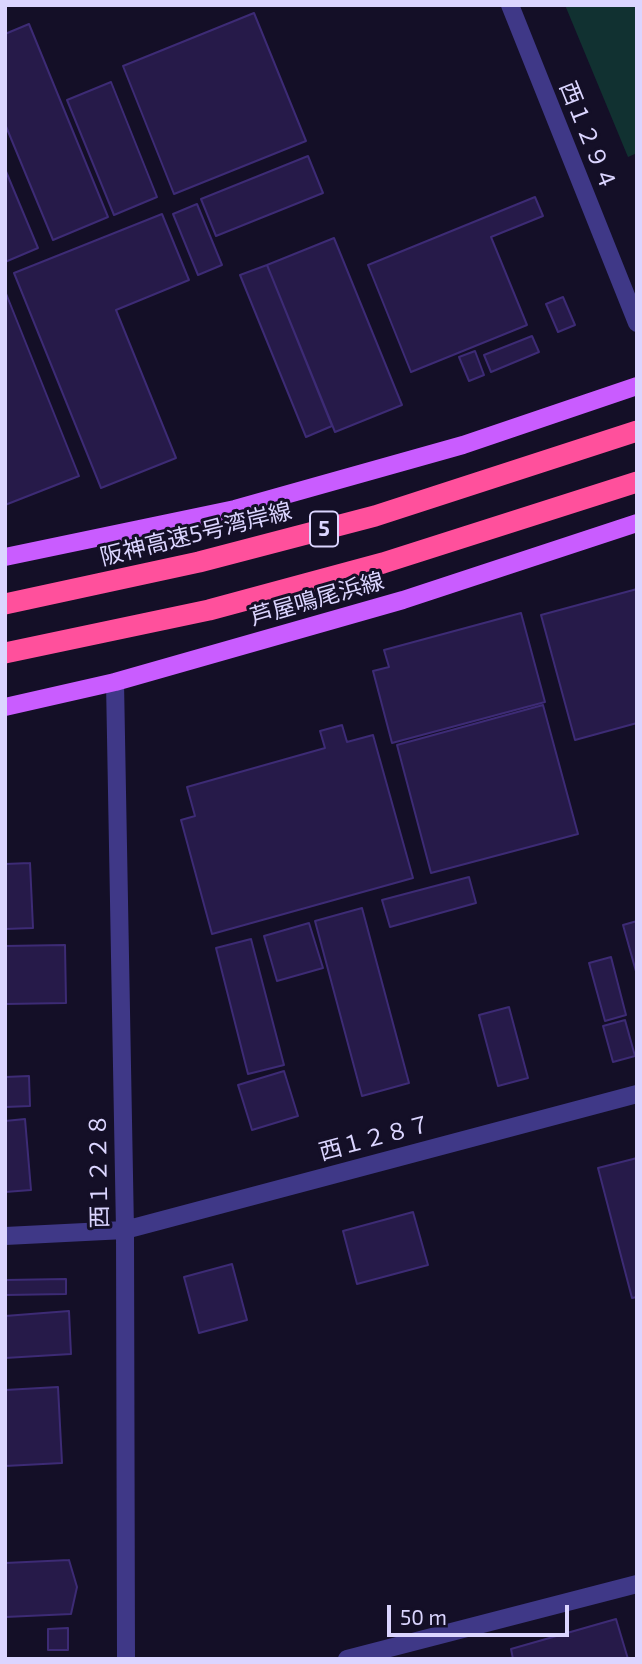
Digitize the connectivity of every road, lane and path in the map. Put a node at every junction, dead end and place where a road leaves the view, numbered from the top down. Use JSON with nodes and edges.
{"nodes":[{"id":1,"x":510,"y":5,"type":"edge"},
{"id":2,"x":637,"y":323,"type":"edge"},
{"id":3,"x":637,"y":386,"type":"edge"},
{"id":4,"x":637,"y":431,"type":"edge"},
{"id":5,"x":637,"y":482,"type":"edge"},
{"id":6,"x":637,"y":523,"type":"edge"},
{"id":7,"x":5,"y":557,"type":"edge"},
{"id":8,"x":5,"y":604,"type":"edge"},
{"id":9,"x":5,"y":653,"type":"edge"},
{"id":10,"x":114,"y":682,"type":"junction"},
{"id":11,"x":5,"y":707,"type":"edge"},
{"id":12,"x":637,"y":1094,"type":"edge"},
{"id":13,"x":125,"y":1230,"type":"junction"},
{"id":14,"x":5,"y":1236,"type":"edge"},
{"id":15,"x":637,"y":1584,"type":"edge"},
{"id":16,"x":126,"y":1659,"type":"edge"},
{"id":17,"x":347,"y":1659,"type":"edge"}],
"edges":[{"from":1,"to":2,"type":"street","name":"西１２９４"},
{"from":3,"to":7,"type":"main road"},
{"from":4,"to":8,"type":"highway","name":"阪神高速5号湾岸線","number":"5"},
{"from":5,"to":9,"type":"highway","number":"5"},
{"from":6,"to":10,"type":"main road","name":"芦屋鳴尾浜線"},
{"from":10,"to":11,"type":"main road","name":"芦屋鳴尾浜線"},
{"from":10,"to":13,"type":"street","name":"西１２２８"},
{"from":12,"to":13,"type":"street","name":"西１２８７"},
{"from":13,"to":14,"type":"street","name":"西１２８７"},
{"from":13,"to":16,"type":"street","name":"西１２２８"},
{"from":15,"to":17,"type":"street"}]}
